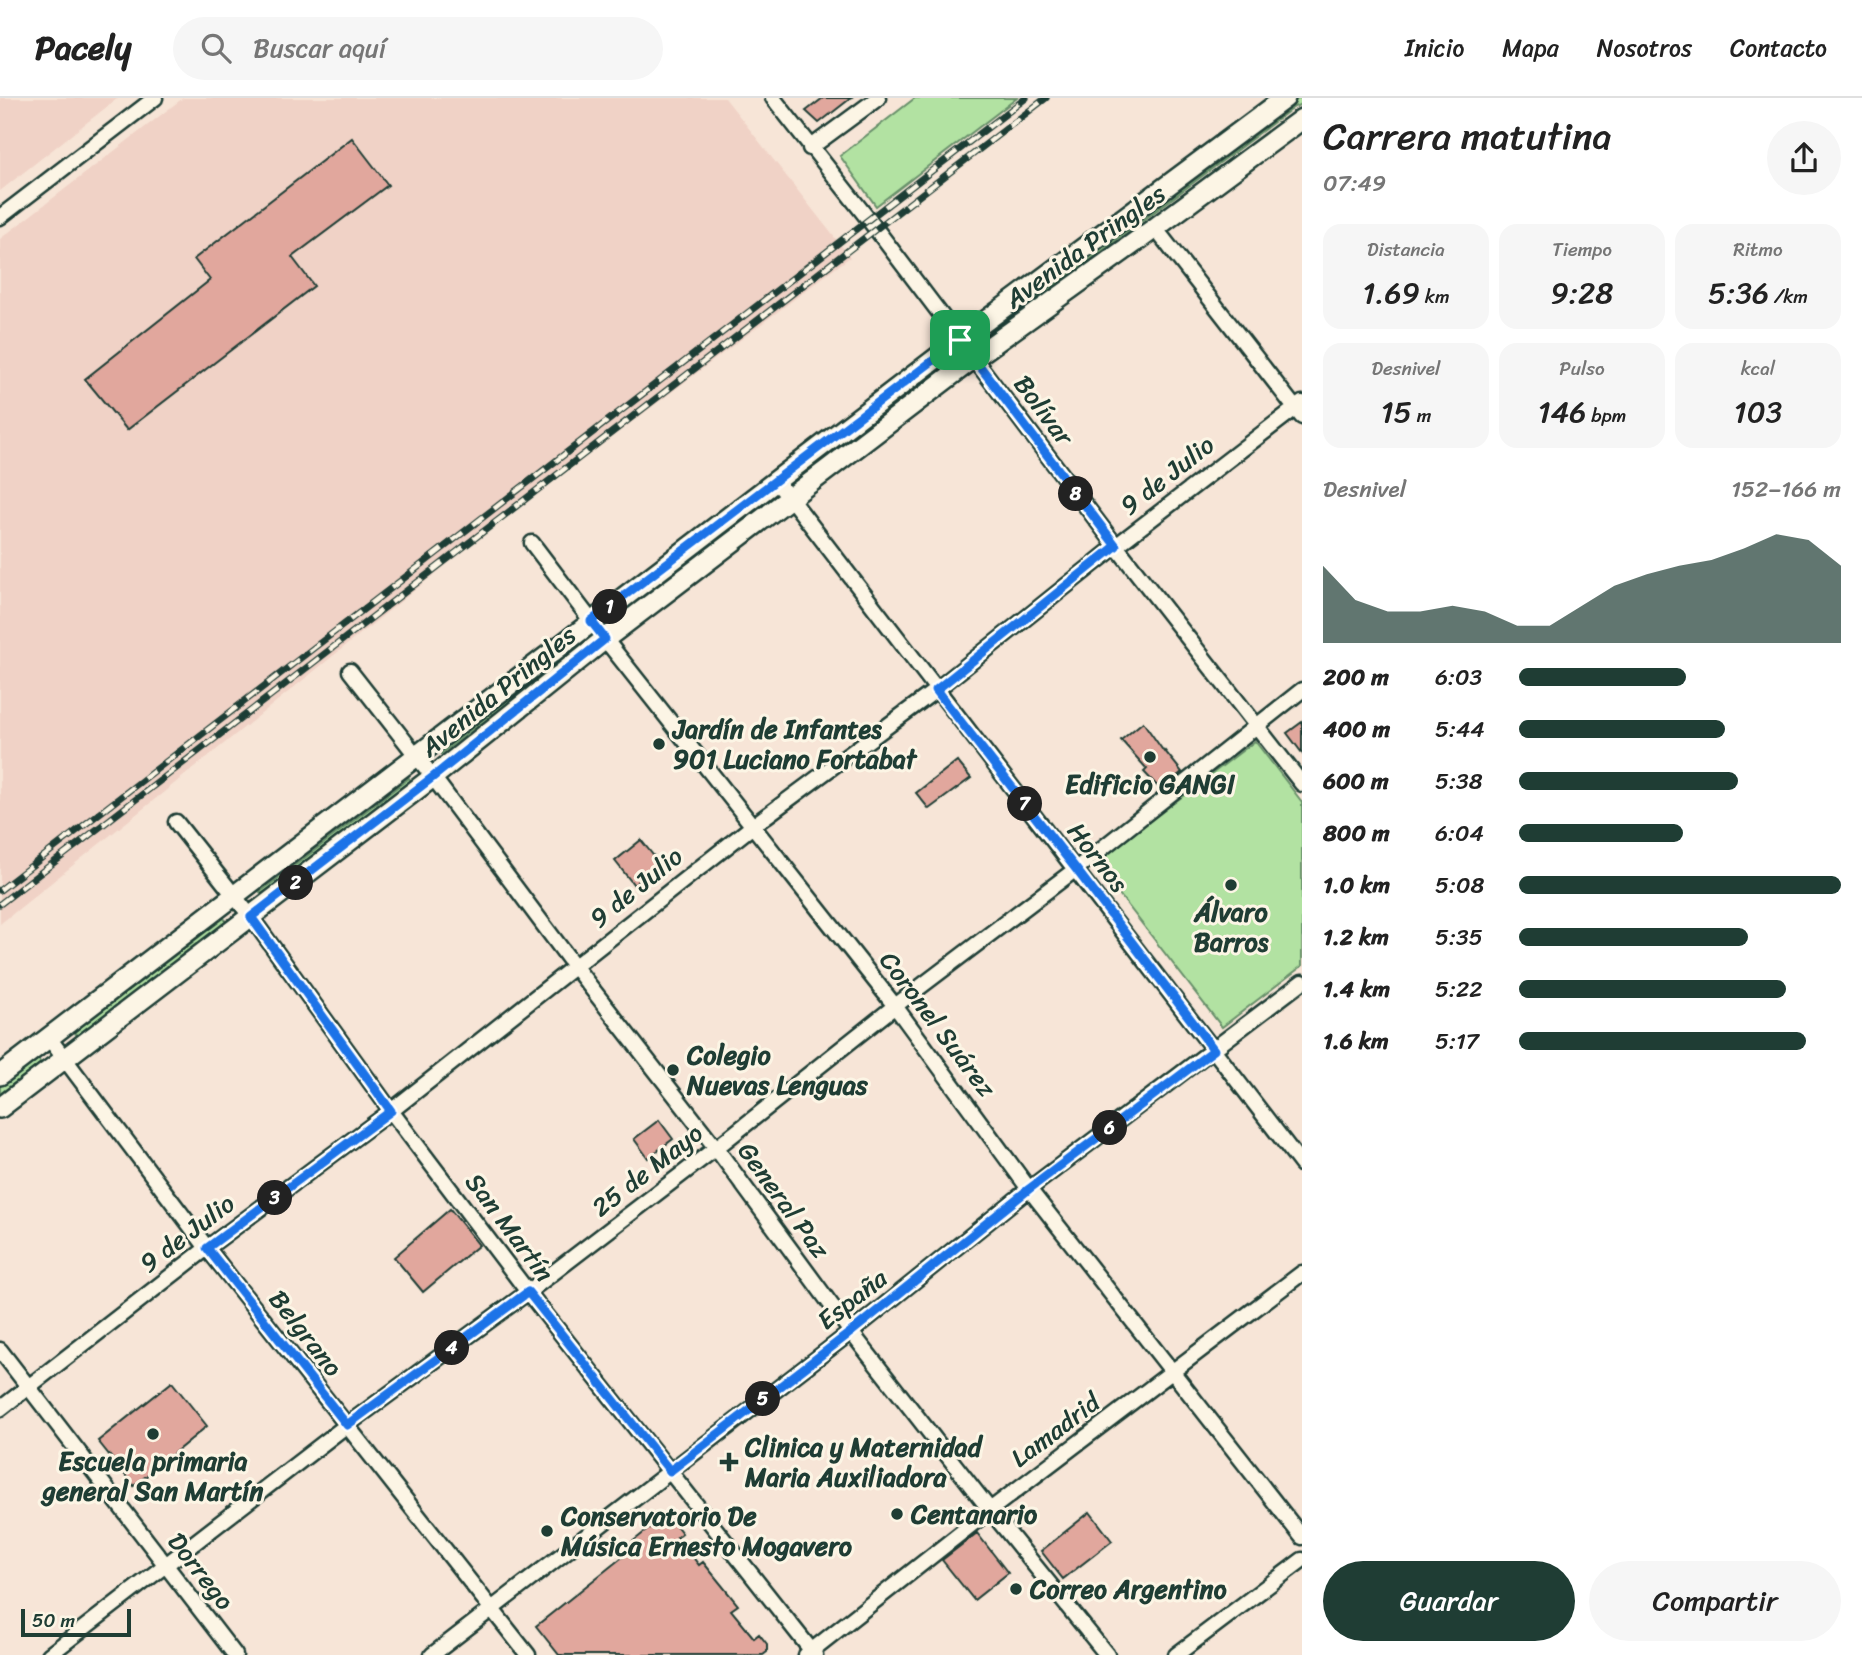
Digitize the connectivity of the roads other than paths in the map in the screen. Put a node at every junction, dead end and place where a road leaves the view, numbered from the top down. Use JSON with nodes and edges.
{"nodes":[{"id":1,"x":155,"y":98,"type":"edge"},
{"id":2,"x":773,"y":98,"type":"edge"},
{"id":3,"x":878,"y":98,"type":"edge"},
{"id":4,"x":1285,"y":98,"type":"edge"},
{"id":5,"x":1302,"y":119,"type":"edge"},
{"id":6,"x":810,"y":148,"type":"junction"},
{"id":7,"x":0,"y":217,"type":"edge"},
{"id":8,"x":1155,"y":228,"type":"junction"},
{"id":9,"x":960,"y":340,"type":"junction"},
{"id":10,"x":974,"y":358,"type":"junction"},
{"id":11,"x":1300,"y":409,"type":"edge"},
{"id":12,"x":775,"y":481,"type":"junction"},
{"id":13,"x":791,"y":499,"type":"junction"},
{"id":14,"x":532,"y":542,"type":"dead end"},
{"id":15,"x":1116,"y":546,"type":"junction"},
{"id":16,"x":591,"y":621,"type":"junction"},
{"id":17,"x":605,"y":639,"type":"junction"},
{"id":18,"x":350,"y":671,"type":"dead end"},
{"id":19,"x":936,"y":690,"type":"junction"},
{"id":20,"x":1302,"y":690,"type":"edge"},
{"id":21,"x":1256,"y":725,"type":"junction"},
{"id":22,"x":416,"y":757,"type":"junction"},
{"id":23,"x":433,"y":777,"type":"junction"},
{"id":24,"x":1302,"y":783,"type":"edge"},
{"id":25,"x":176,"y":822,"type":"dead end"},
{"id":26,"x":754,"y":825,"type":"junction"},
{"id":27,"x":1076,"y":869,"type":"junction"},
{"id":28,"x":235,"y":896,"type":"junction"},
{"id":29,"x":251,"y":917,"type":"junction"},
{"id":30,"x":575,"y":967,"type":"junction"},
{"id":31,"x":1302,"y":982,"type":"edge"},
{"id":32,"x":895,"y":1006,"type":"junction"},
{"id":33,"x":49,"y":1038,"type":"junction"},
{"id":34,"x":1214,"y":1050,"type":"junction"},
{"id":35,"x":65,"y":1059,"type":"junction"},
{"id":36,"x":0,"y":1075,"type":"edge"},
{"id":37,"x":0,"y":1108,"type":"edge"},
{"id":38,"x":391,"y":1111,"type":"junction"},
{"id":39,"x":716,"y":1148,"type":"junction"},
{"id":40,"x":1302,"y":1165,"type":"edge"},
{"id":41,"x":1029,"y":1189,"type":"junction"},
{"id":42,"x":207,"y":1248,"type":"junction"},
{"id":43,"x":1302,"y":1273,"type":"edge"},
{"id":44,"x":528,"y":1292,"type":"junction"},
{"id":45,"x":851,"y":1332,"type":"junction"},
{"id":46,"x":0,"y":1350,"type":"edge"},
{"id":47,"x":1172,"y":1372,"type":"junction"},
{"id":48,"x":29,"y":1387,"type":"junction"},
{"id":49,"x":0,"y":1409,"type":"edge"},
{"id":50,"x":347,"y":1425,"type":"junction"},
{"id":51,"x":670,"y":1471,"type":"junction"},
{"id":52,"x":990,"y":1510,"type":"junction"},
{"id":53,"x":1302,"y":1537,"type":"edge"},
{"id":54,"x":1302,"y":1560,"type":"edge"},
{"id":55,"x":165,"y":1565,"type":"junction"},
{"id":56,"x":492,"y":1609,"type":"junction"},
{"id":57,"x":811,"y":1654,"type":"edge"},
{"id":58,"x":49,"y":1655,"type":"edge"},
{"id":59,"x":235,"y":1655,"type":"edge"},
{"id":60,"x":432,"y":1655,"type":"edge"},
{"id":61,"x":528,"y":1655,"type":"edge"},
{"id":62,"x":1107,"y":1655,"type":"edge"},
{"id":63,"x":1176,"y":1655,"type":"edge"}],
"edges":[{"from":1,"to":7,"type":"street"},
{"from":2,"to":6,"type":"street","name":"Bolívar"},
{"from":3,"to":6,"type":"street"},
{"from":4,"to":9,"type":"main road","name":"Avenida Pringles"},
{"from":5,"to":8,"type":"main road","name":"Avenida Pringles"},
{"from":6,"to":9,"type":"street","name":"Bolívar"},
{"from":8,"to":10,"type":"main road","name":"Avenida Pringles"},
{"from":8,"to":11,"type":"street"},
{"from":9,"to":10,"type":"street","name":"Bolívar"},
{"from":9,"to":12,"type":"main road","name":"Avenida Pringles"},
{"from":10,"to":13,"type":"main road","name":"Avenida Pringles"},
{"from":10,"to":15,"type":"street","name":"Bolívar"},
{"from":11,"to":15,"type":"street","name":"9 de Julio"},
{"from":12,"to":13,"type":"street","name":"Hornos"},
{"from":12,"to":16,"type":"main road","name":"Avenida Pringles"},
{"from":13,"to":17,"type":"main road","name":"Avenida Pringles"},
{"from":13,"to":19,"type":"street","name":"Hornos"},
{"from":14,"to":16,"type":"street","name":"Coronel Suárez"},
{"from":15,"to":19,"type":"street","name":"9 de Julio"},
{"from":15,"to":21,"type":"street","name":"Bolívar"},
{"from":16,"to":17,"type":"street","name":"Coronel Suárez"},
{"from":16,"to":22,"type":"main road","name":"Avenida Pringles"},
{"from":17,"to":23,"type":"main road","name":"Avenida Pringles"},
{"from":17,"to":26,"type":"street","name":"Coronel Suárez"},
{"from":18,"to":22,"type":"street","name":"General Paz"},
{"from":19,"to":26,"type":"street","name":"9 de Julio"},
{"from":19,"to":27,"type":"street","name":"Hornos"},
{"from":20,"to":21,"type":"street","name":"25 de Mayo"},
{"from":21,"to":24,"type":"street","name":"Bolívar"},
{"from":21,"to":27,"type":"street","name":"25 de Mayo"},
{"from":22,"to":23,"type":"street","name":"General Paz"},
{"from":22,"to":28,"type":"main road","name":"Avenida Pringles"},
{"from":23,"to":29,"type":"main road","name":"Avenida Pringles"},
{"from":23,"to":30,"type":"street","name":"General Paz"},
{"from":25,"to":28,"type":"street","name":"San Martín"},
{"from":26,"to":30,"type":"street","name":"9 de Julio"},
{"from":26,"to":32,"type":"street","name":"Coronel Suárez"},
{"from":27,"to":32,"type":"street","name":"25 de Mayo"},
{"from":27,"to":34,"type":"street","name":"Hornos"},
{"from":28,"to":29,"type":"street","name":"San Martín"},
{"from":28,"to":33,"type":"main road","name":"Avenida Pringles"},
{"from":29,"to":35,"type":"main road","name":"Avenida Pringles"},
{"from":29,"to":38,"type":"street","name":"San Martín"},
{"from":30,"to":38,"type":"street","name":"9 de Julio"},
{"from":30,"to":39,"type":"street","name":"General Paz"},
{"from":31,"to":34,"type":"street","name":"España"},
{"from":32,"to":39,"type":"street","name":"25 de Mayo"},
{"from":32,"to":41,"type":"street","name":"Coronel Suárez"},
{"from":33,"to":35,"type":"street","name":"Belgrano"},
{"from":33,"to":36,"type":"main road","name":"Avenida Pringles"},
{"from":34,"to":40,"type":"street","name":"Hornos"},
{"from":34,"to":41,"type":"street","name":"España"},
{"from":35,"to":37,"type":"main road","name":"Avenida Pringles"},
{"from":35,"to":42,"type":"street","name":"Belgrano"},
{"from":38,"to":42,"type":"street","name":"9 de Julio"},
{"from":38,"to":44,"type":"street","name":"San Martín"},
{"from":39,"to":44,"type":"street","name":"25 de Mayo"},
{"from":39,"to":45,"type":"street","name":"General Paz"},
{"from":41,"to":45,"type":"street","name":"España"},
{"from":41,"to":47,"type":"street","name":"Coronel Suárez"},
{"from":42,"to":48,"type":"street","name":"9 de Julio"},
{"from":42,"to":50,"type":"street","name":"Belgrano"},
{"from":43,"to":47,"type":"street","name":"Lamadrid"},
{"from":44,"to":50,"type":"street","name":"25 de Mayo"},
{"from":44,"to":51,"type":"street","name":"San Martín"},
{"from":45,"to":51,"type":"street","name":"España"},
{"from":45,"to":52,"type":"street","name":"General Paz"},
{"from":46,"to":48,"type":"street","name":"Dorrego"},
{"from":47,"to":52,"type":"street","name":"Lamadrid"},
{"from":47,"to":53,"type":"street","name":"Coronel Suárez"},
{"from":48,"to":49,"type":"street","name":"9 de Julio"},
{"from":48,"to":55,"type":"street","name":"Dorrego"},
{"from":50,"to":55,"type":"street","name":"25 de Mayo"},
{"from":50,"to":56,"type":"street","name":"Belgrano"},
{"from":51,"to":56,"type":"street","name":"España"},
{"from":51,"to":57,"type":"street","name":"San Martín"},
{"from":52,"to":57,"type":"street","name":"Lamadrid"},
{"from":52,"to":62,"type":"street","name":"General Paz"},
{"from":54,"to":63,"type":"street"},
{"from":55,"to":58,"type":"street","name":"25 de Mayo"},
{"from":55,"to":59,"type":"street","name":"Dorrego"},
{"from":56,"to":60,"type":"street","name":"España"},
{"from":56,"to":61,"type":"street","name":"Belgrano"}]}
